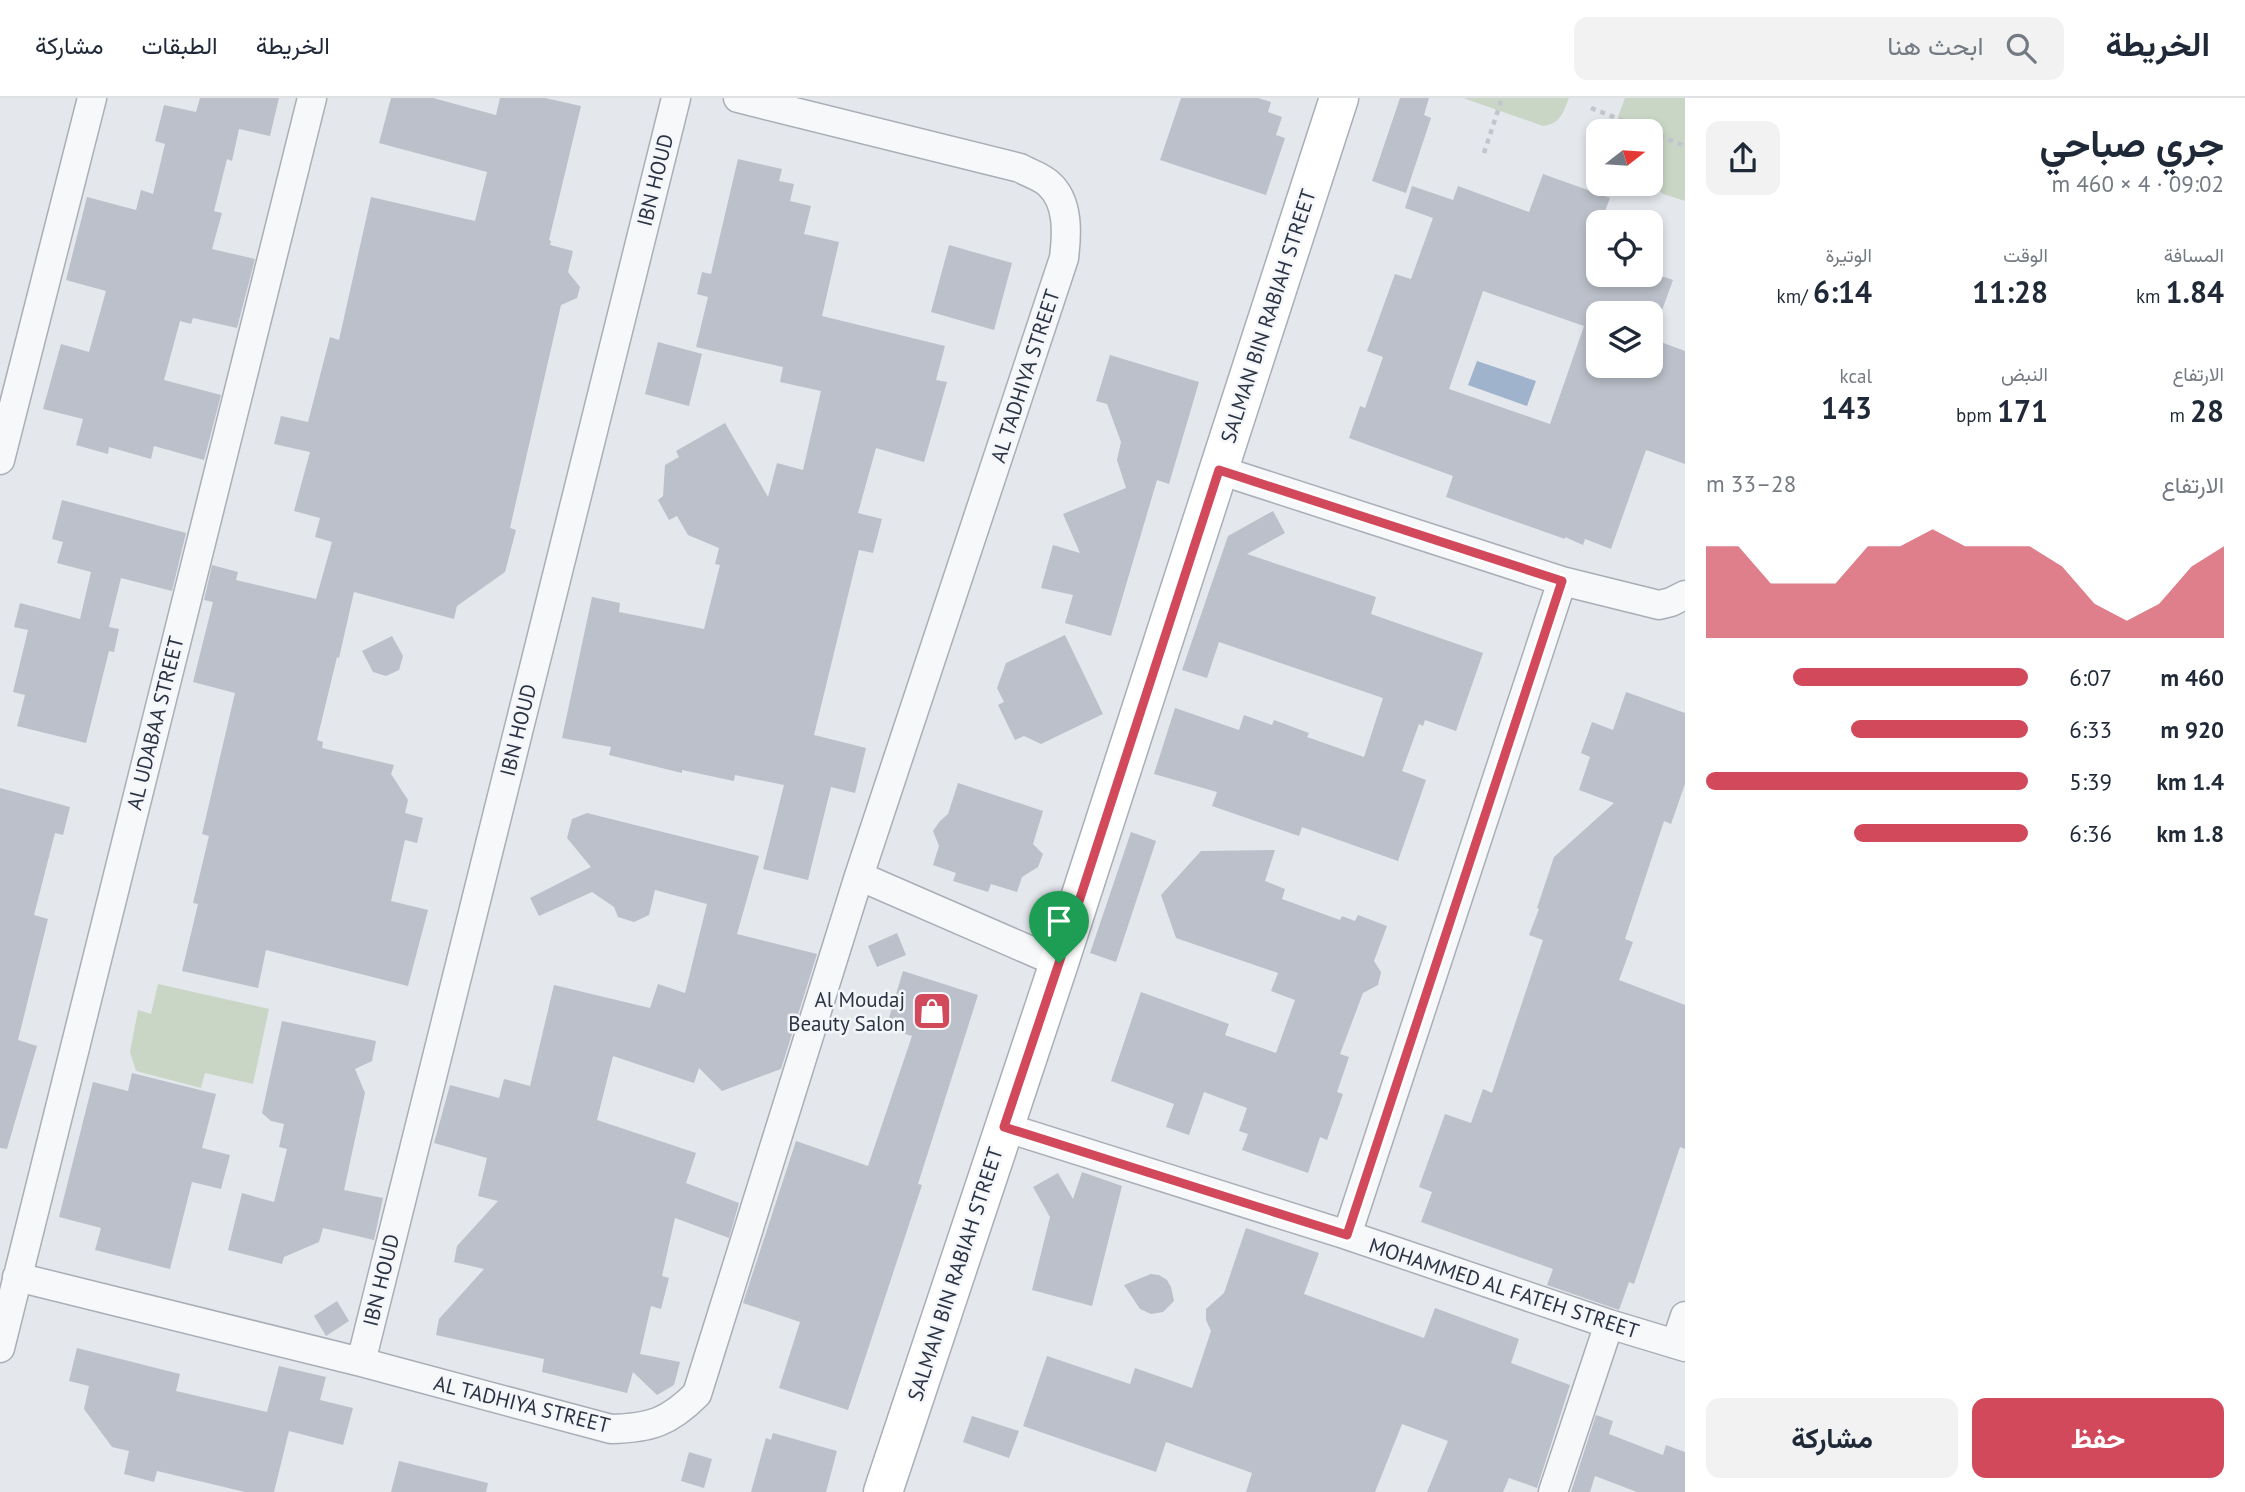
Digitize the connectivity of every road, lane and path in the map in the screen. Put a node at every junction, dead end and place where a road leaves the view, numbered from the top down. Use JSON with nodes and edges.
{"nodes":[{"id":1,"x":92,"y":98,"type":"edge"},
{"id":2,"x":312,"y":98,"type":"edge"},
{"id":3,"x":676,"y":98,"type":"edge"},
{"id":4,"x":738,"y":98,"type":"edge"},
{"id":5,"x":1339,"y":98,"type":"edge"},
{"id":6,"x":1502,"y":98,"type":"edge"},
{"id":7,"x":1591,"y":108,"type":"dead end"},
{"id":8,"x":1618,"y":119,"type":"edge"},
{"id":9,"x":1663,"y":137,"type":"edge"},
{"id":10,"x":1685,"y":146,"type":"edge"},
{"id":11,"x":1484,"y":153,"type":"dead end"},
{"id":12,"x":0,"y":460,"type":"edge"},
{"id":13,"x":1219,"y":470,"type":"junction"},
{"id":14,"x":1562,"y":581,"type":"junction"},
{"id":15,"x":1685,"y":595,"type":"edge"},
{"id":16,"x":859,"y":876,"type":"junction"},
{"id":17,"x":1059,"y":963,"type":"junction"},
{"id":18,"x":1004,"y":1127,"type":"junction"},
{"id":19,"x":1347,"y":1235,"type":"junction"},
{"id":20,"x":17,"y":1276,"type":"junction"},
{"id":21,"x":1685,"y":1316,"type":"edge"},
{"id":22,"x":1609,"y":1324,"type":"junction"},
{"id":23,"x":1681,"y":1345,"type":"edge"},
{"id":24,"x":0,"y":1348,"type":"edge"},
{"id":25,"x":361,"y":1362,"type":"junction"},
{"id":26,"x":883,"y":1492,"type":"edge"},
{"id":27,"x":1553,"y":1492,"type":"edge"}],
"edges":[{"from":1,"to":12,"type":"street"},
{"from":2,"to":20,"type":"street","name":"AL UDABAA STREET"},
{"from":3,"to":25,"type":"street","name":"IBN HOUD"},
{"from":4,"to":16,"type":"street","name":"AL TADHIYA STREET"},
{"from":5,"to":13,"type":"street","name":"SALMAN BIN RABIAH STREET"},
{"from":6,"to":11,"type":"path"},
{"from":7,"to":8,"type":"path"},
{"from":9,"to":10,"type":"path"},
{"from":13,"to":14,"type":"street"},
{"from":13,"to":17,"type":"street","name":"SALMAN BIN RABIAH STREET"},
{"from":14,"to":15,"type":"street"},
{"from":14,"to":19,"type":"street"},
{"from":16,"to":17,"type":"street"},
{"from":16,"to":25,"type":"street","name":"AL TADHIYA STREET"},
{"from":17,"to":18,"type":"street","name":"SALMAN BIN RABIAH STREET"},
{"from":18,"to":19,"type":"street","name":"MOHAMMED AL FATEH STREET"},
{"from":18,"to":26,"type":"street","name":"SALMAN BIN RABIAH STREET"},
{"from":19,"to":22,"type":"street","name":"MOHAMMED AL FATEH STREET"},
{"from":20,"to":24,"type":"street","name":"AL UDABAA STREET"},
{"from":20,"to":25,"type":"street","name":"AL TADHIYA STREET"},
{"from":21,"to":23,"type":"street"},
{"from":22,"to":23,"type":"street","name":"MOHAMMED AL FATEH STREET"},
{"from":22,"to":27,"type":"street"}]}
